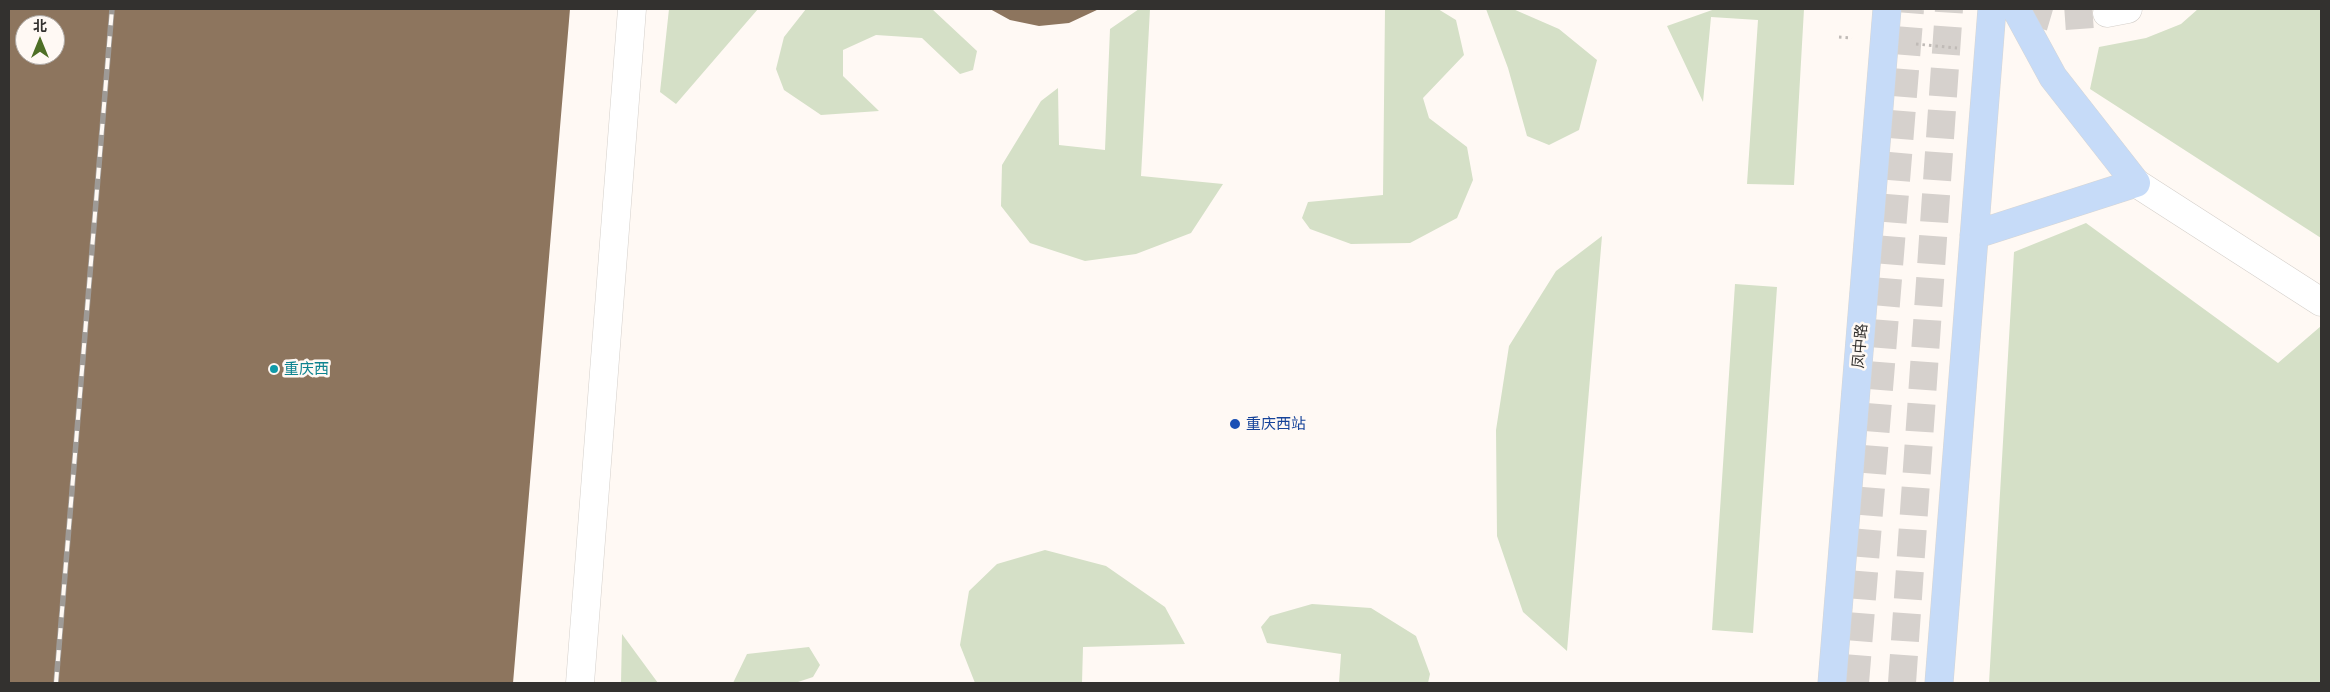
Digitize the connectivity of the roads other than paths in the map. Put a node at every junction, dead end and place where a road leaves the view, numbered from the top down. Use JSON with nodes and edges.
{"nodes":[{"id":1,"x":632,"y":9,"type":"edge"},
{"id":2,"x":1887,"y":9,"type":"edge"},
{"id":3,"x":1992,"y":9,"type":"edge"},
{"id":4,"x":2016,"y":9,"type":"edge"},
{"id":5,"x":2136,"y":183,"type":"junction"},
{"id":6,"x":1974,"y":235,"type":"junction"},
{"id":7,"x":2321,"y":302,"type":"edge"},
{"id":8,"x":580,"y":683,"type":"edge"},
{"id":9,"x":1832,"y":683,"type":"edge"},
{"id":10,"x":1938,"y":683,"type":"edge"}],
"edges":[{"from":1,"to":8,"type":"street"},
{"from":2,"to":9,"type":"main road","name":"凤中路"},
{"from":3,"to":6,"type":"main road"},
{"from":4,"to":5,"type":"main road"},
{"from":5,"to":6,"type":"main road"},
{"from":5,"to":7,"type":"street"},
{"from":6,"to":10,"type":"main road"}]}
